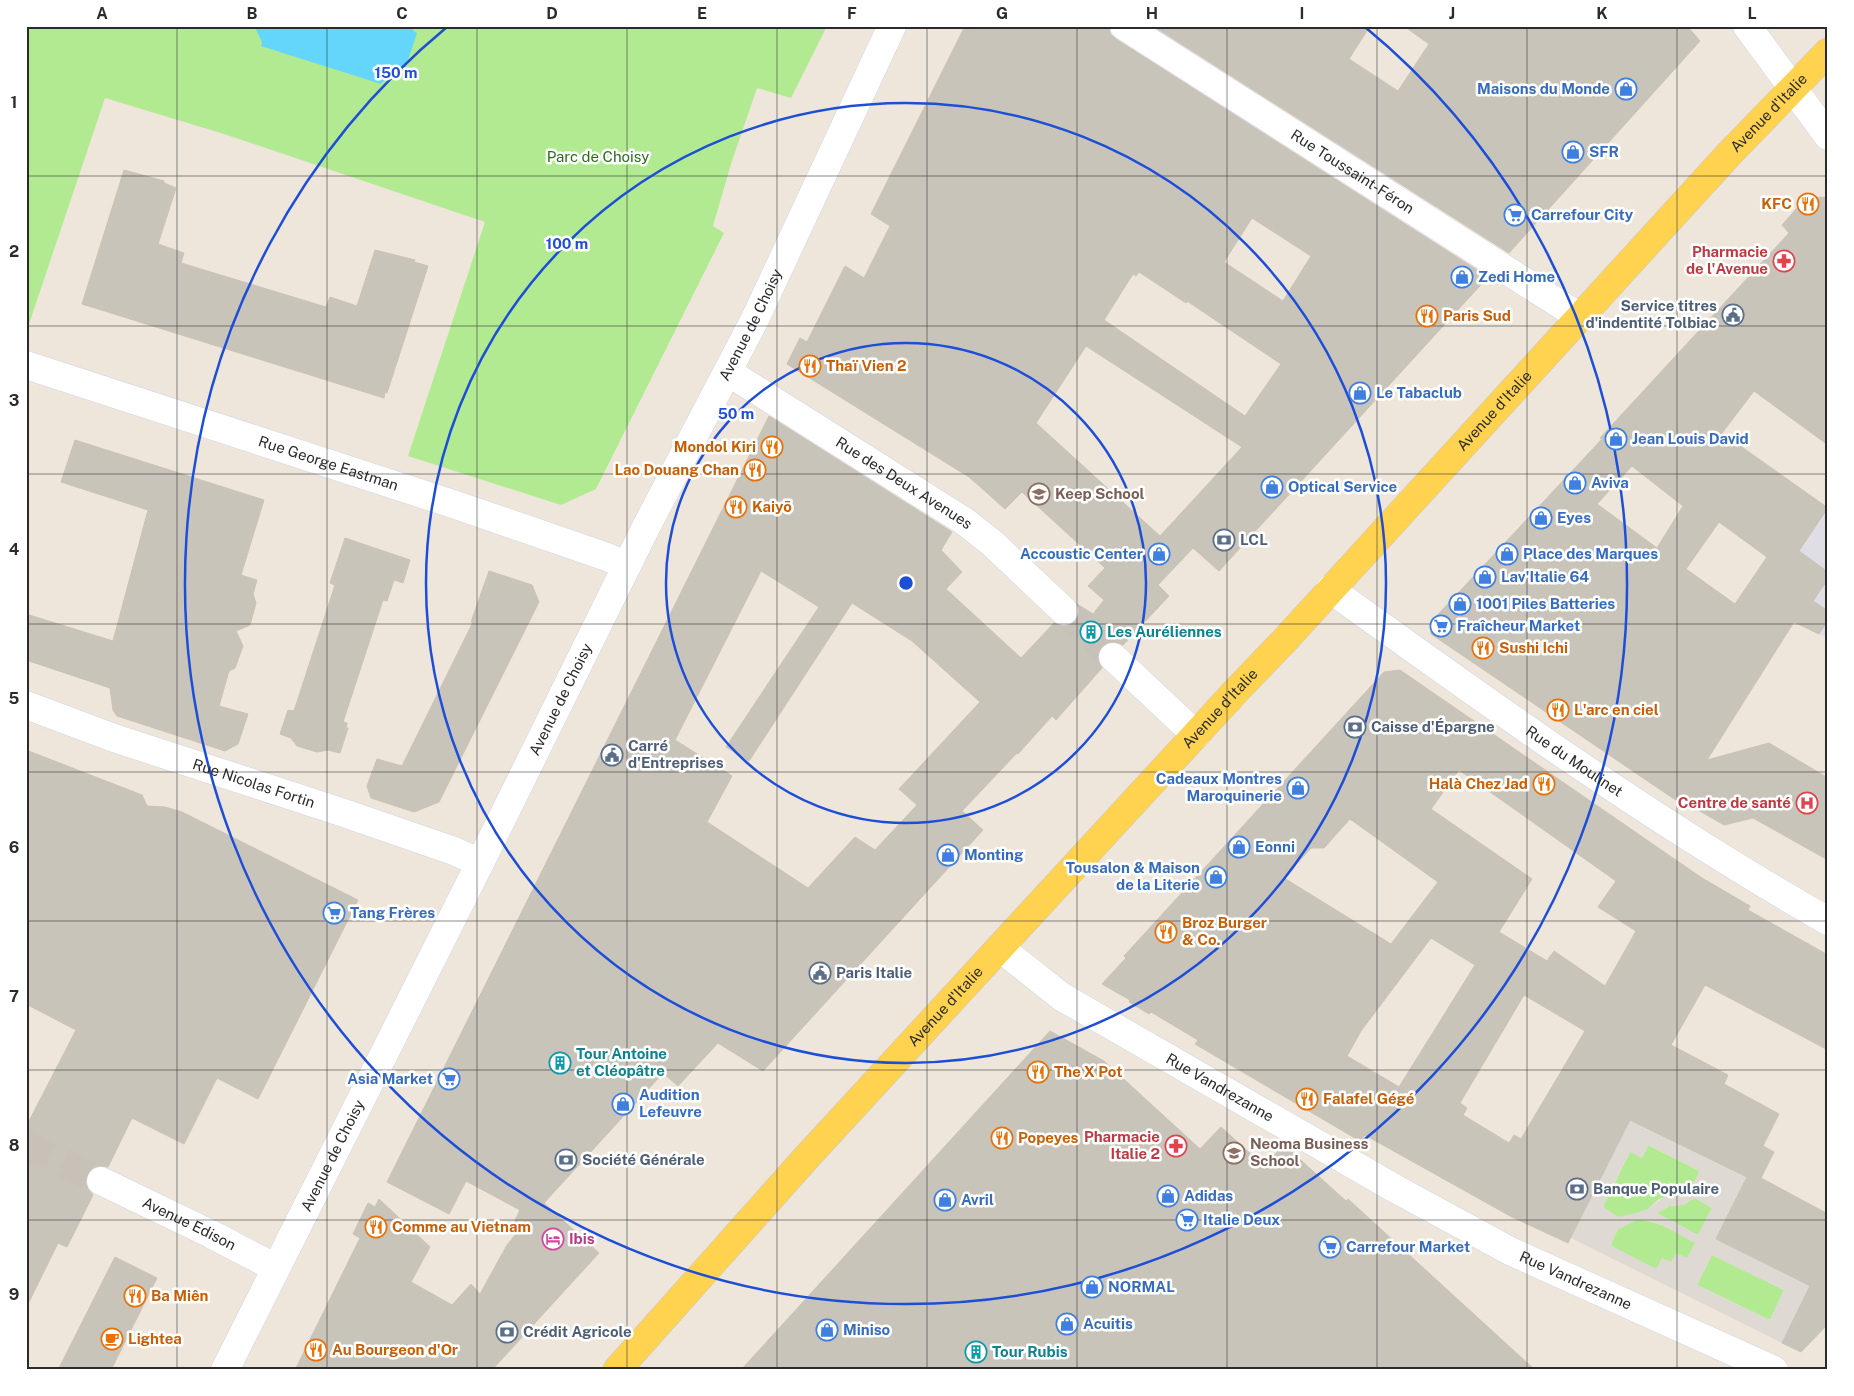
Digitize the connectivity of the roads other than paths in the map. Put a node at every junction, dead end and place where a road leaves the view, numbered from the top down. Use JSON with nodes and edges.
{"nodes":[{"id":1,"x":892,"y":26,"type":"edge"},
{"id":2,"x":1124,"y":26,"type":"edge"},
{"id":3,"x":1747,"y":26,"type":"edge"},
{"id":4,"x":1828,"y":52,"type":"edge"},
{"id":5,"x":1792,"y":89,"type":"junction"},
{"id":6,"x":1828,"y":136,"type":"edge"},
{"id":7,"x":1580,"y":317,"type":"junction"},
{"id":8,"x":26,"y":365,"type":"edge"},
{"id":9,"x":728,"y":372,"type":"junction"},
{"id":10,"x":627,"y":566,"type":"junction"},
{"id":11,"x":1330,"y":589,"type":"junction"},
{"id":12,"x":1064,"y":612,"type":"tunnel mouth"},
{"id":13,"x":1113,"y":657,"type":"tunnel mouth"},
{"id":14,"x":26,"y":705,"type":"edge"},
{"id":15,"x":1196,"y":735,"type":"junction"},
{"id":16,"x":480,"y":863,"type":"junction"},
{"id":17,"x":1828,"y":921,"type":"edge"},
{"id":18,"x":1000,"y":948,"type":"junction"},
{"id":19,"x":101,"y":1181,"type":"tunnel mouth"},
{"id":20,"x":276,"y":1268,"type":"junction"},
{"id":21,"x":225,"y":1370,"type":"edge"},
{"id":22,"x":617,"y":1370,"type":"edge"},
{"id":23,"x":1774,"y":1370,"type":"edge"}],
"edges":[{"from":1,"to":9,"type":"street","name":"Avenue de Choisy"},
{"from":2,"to":7,"type":"street","name":"Rue Toussaint-Féron"},
{"from":3,"to":5,"type":"street"},
{"from":4,"to":5,"type":"main road","name":"Avenue d'Italie"},
{"from":5,"to":6,"type":"street"},
{"from":5,"to":7,"type":"main road","name":"Avenue d'Italie"},
{"from":7,"to":11,"type":"main road","name":"Avenue d'Italie"},
{"from":8,"to":10,"type":"street","name":"Rue George Eastman"},
{"from":9,"to":10,"type":"street","name":"Avenue de Choisy"},
{"from":9,"to":12,"type":"street","name":"Rue des Deux Avenues"},
{"from":10,"to":16,"type":"street","name":"Avenue de Choisy"},
{"from":11,"to":15,"type":"main road","name":"Avenue d'Italie"},
{"from":11,"to":17,"type":"street","name":"Rue du Moulinet"},
{"from":13,"to":15,"type":"street"},
{"from":14,"to":16,"type":"street","name":"Rue Nicolas Fortin"},
{"from":15,"to":18,"type":"main road","name":"Avenue d'Italie"},
{"from":16,"to":20,"type":"street","name":"Avenue de Choisy"},
{"from":18,"to":22,"type":"main road","name":"Avenue d'Italie"},
{"from":18,"to":23,"type":"street","name":"Rue Vandrezanne"},
{"from":19,"to":20,"type":"street","name":"Avenue Edison"},
{"from":20,"to":21,"type":"street","name":"Avenue de Choisy"}]}
